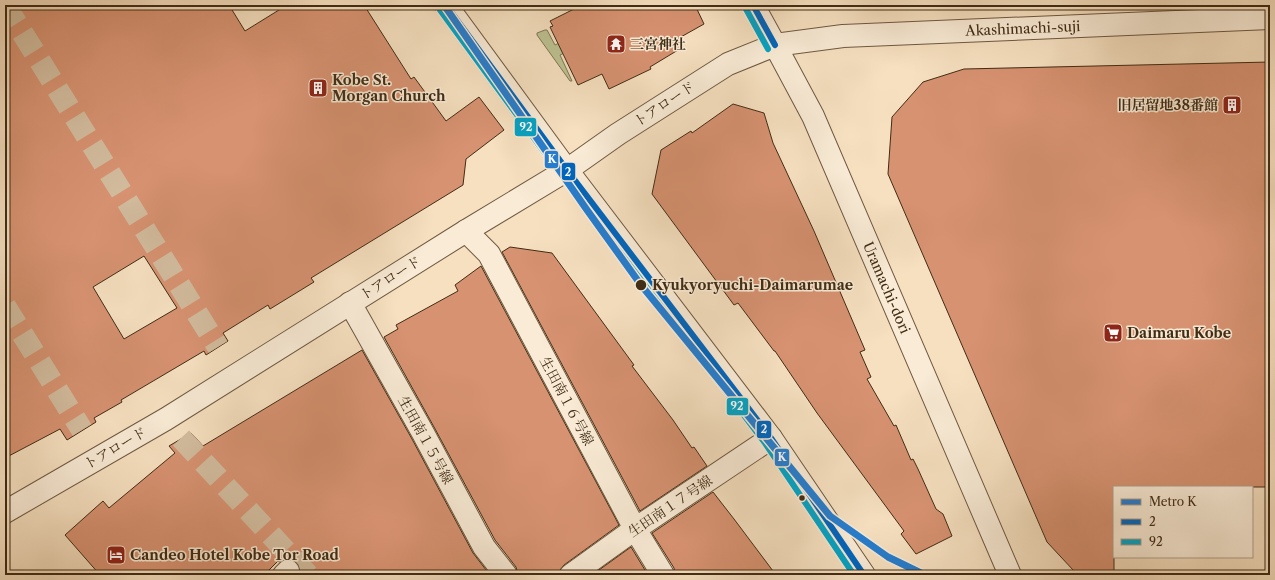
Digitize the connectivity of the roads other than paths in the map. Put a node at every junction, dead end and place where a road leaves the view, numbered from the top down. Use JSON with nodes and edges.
{"nodes":[{"id":1,"x":446,"y":5,"type":"edge"},
{"id":2,"x":753,"y":5,"type":"edge"},
{"id":3,"x":1270,"y":18,"type":"edge"},
{"id":4,"x":775,"y":45,"type":"junction"},
{"id":5,"x":567,"y":170,"type":"junction"},
{"id":6,"x":466,"y":230,"type":"junction"},
{"id":7,"x":350,"y":303,"type":"junction"},
{"id":8,"x":771,"y":438,"type":"junction"},
{"id":9,"x":5,"y":512,"type":"edge"},
{"id":10,"x":635,"y":529,"type":"junction"},
{"id":11,"x":506,"y":575,"type":"edge"},
{"id":12,"x":571,"y":575,"type":"edge"},
{"id":13,"x":663,"y":575,"type":"edge"},
{"id":14,"x":864,"y":575,"type":"edge"},
{"id":15,"x":1010,"y":575,"type":"edge"}],
"edges":[{"from":1,"to":5,"type":"street"},
{"from":2,"to":4,"type":"street","name":"Uramachi-dori"},
{"from":3,"to":4,"type":"street","name":"Akashimachi-suji"},
{"from":4,"to":5,"type":"street","name":"トアロード"},
{"from":4,"to":15,"type":"street","name":"Uramachi-dori"},
{"from":5,"to":6,"type":"street","name":"トアロード"},
{"from":5,"to":8,"type":"street"},
{"from":6,"to":7,"type":"street","name":"トアロード"},
{"from":6,"to":10,"type":"street","name":"生田南１６号線"},
{"from":7,"to":9,"type":"street","name":"トアロード"},
{"from":7,"to":11,"type":"street","name":"生田南１５号線"},
{"from":8,"to":10,"type":"street","name":"生田南１７号線"},
{"from":8,"to":14,"type":"street"},
{"from":10,"to":12,"type":"street","name":"生田南１７号線"},
{"from":10,"to":13,"type":"street","name":"生田南１６号線"}]}
